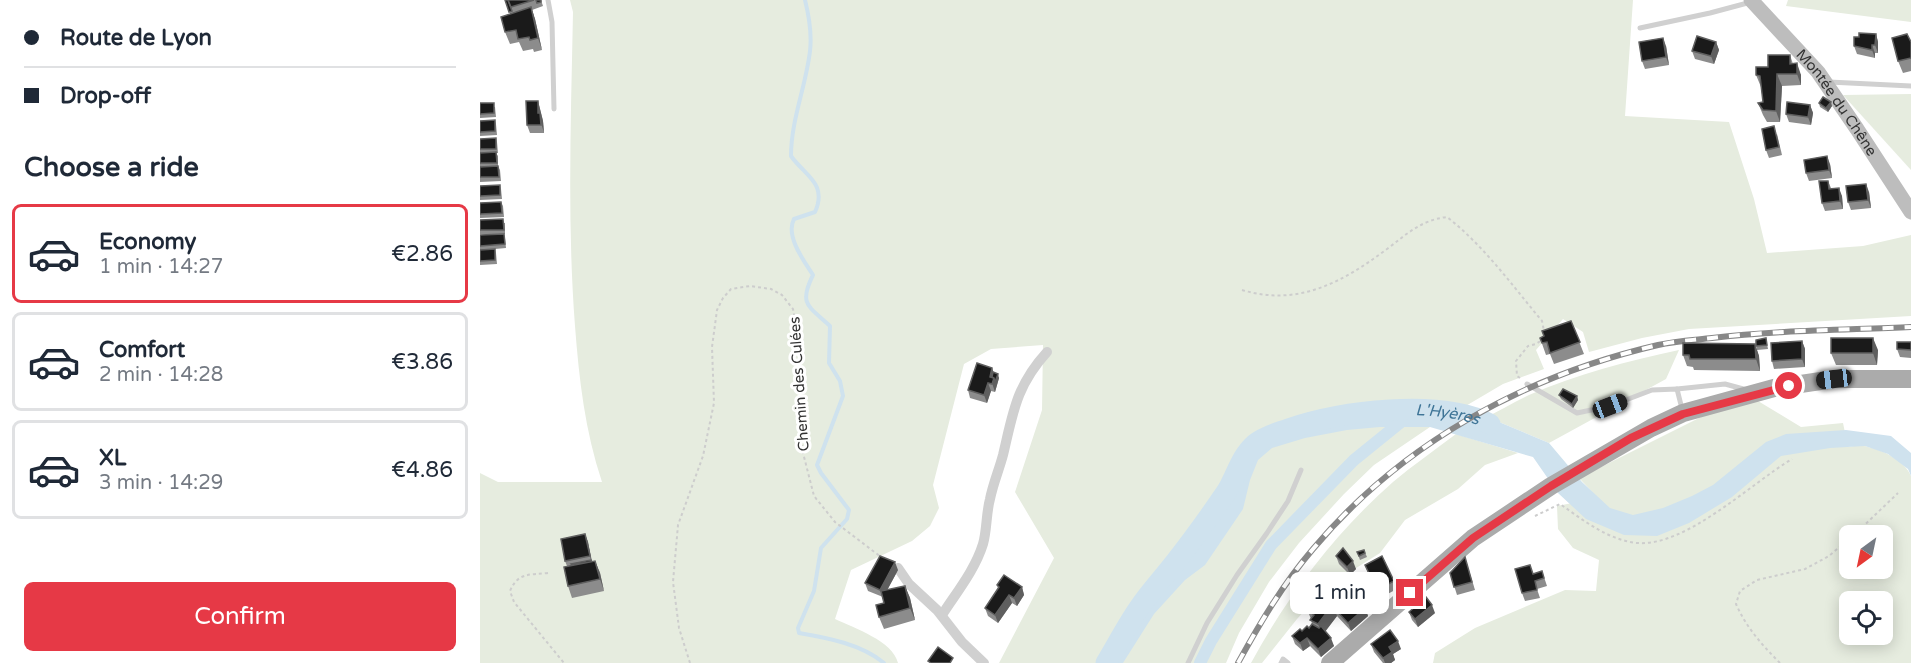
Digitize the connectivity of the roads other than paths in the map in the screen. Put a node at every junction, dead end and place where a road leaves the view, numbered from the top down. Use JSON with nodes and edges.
{"nodes":[{"id":1,"x":548,"y":0,"type":"edge"},
{"id":2,"x":1752,"y":1,"type":"edge"},
{"id":3,"x":1640,"y":28,"type":"dead end"},
{"id":4,"x":1824,"y":82,"type":"junction"},
{"id":5,"x":1911,"y":86,"type":"edge"},
{"id":6,"x":554,"y":109,"type":"dead end"},
{"id":7,"x":1911,"y":212,"type":"edge"},
{"id":8,"x":1047,"y":351,"type":"dead end"},
{"id":9,"x":1911,"y":379,"type":"edge"},
{"id":10,"x":1527,"y":384,"type":"road end"},
{"id":11,"x":1677,"y":389,"type":"junction"},
{"id":12,"x":1757,"y":393,"type":"junction"},
{"id":13,"x":1683,"y":414,"type":"junction"},
{"id":14,"x":1301,"y":470,"type":"dead end"},
{"id":15,"x":898,"y":568,"type":"road end"},
{"id":16,"x":942,"y":615,"type":"junction"},
{"id":17,"x":984,"y":663,"type":"edge"},
{"id":18,"x":1188,"y":663,"type":"edge"},
{"id":19,"x":1281,"y":663,"type":"edge"},
{"id":20,"x":1288,"y":663,"type":"edge"},
{"id":21,"x":1330,"y":663,"type":"edge"}],
"edges":[{"from":1,"to":6,"type":"lane"},
{"from":2,"to":3,"type":"lane"},
{"from":2,"to":4,"type":"street","name":"Montée du Chêne"},
{"from":4,"to":5,"type":"lane"},
{"from":4,"to":7,"type":"street","name":"Montée du Chêne"},
{"from":8,"to":16,"type":"street"},
{"from":9,"to":12,"type":"main road"},
{"from":10,"to":11,"type":"lane"},
{"from":11,"to":12,"type":"lane"},
{"from":11,"to":13,"type":"lane"},
{"from":12,"to":13,"type":"main road"},
{"from":13,"to":21,"type":"main road"},
{"from":14,"to":18,"type":"lane"},
{"from":15,"to":16,"type":"street"},
{"from":16,"to":17,"type":"street"},
{"from":19,"to":20,"type":"lane"}]}
